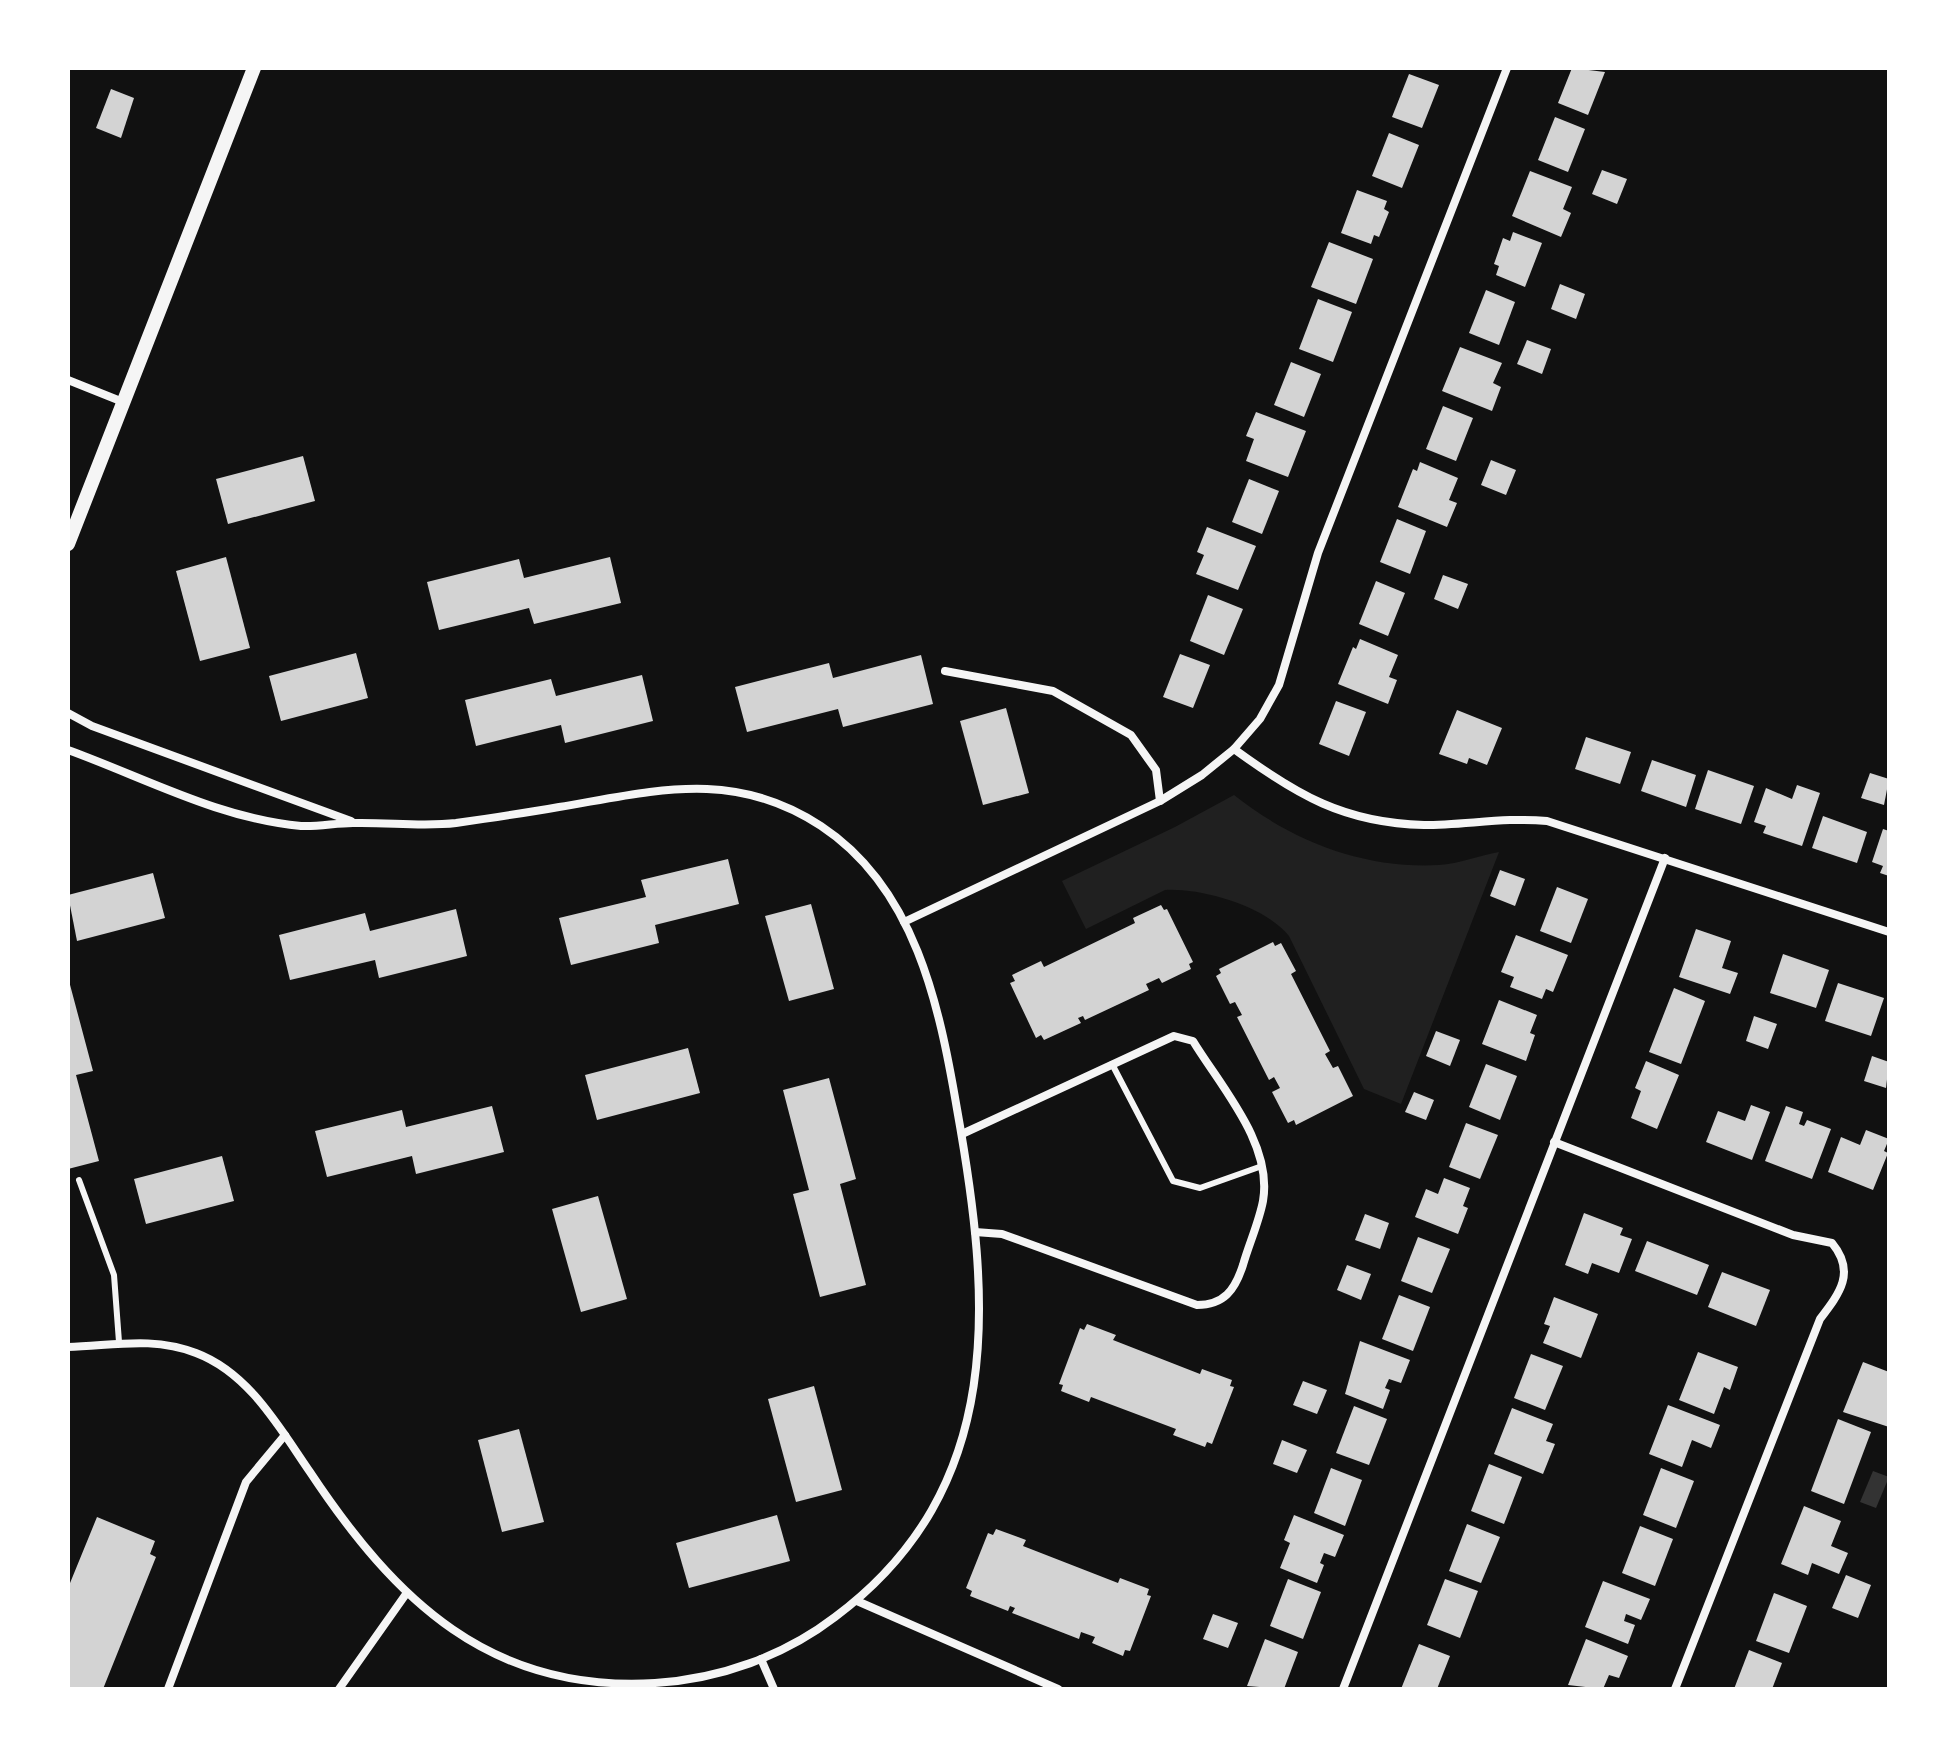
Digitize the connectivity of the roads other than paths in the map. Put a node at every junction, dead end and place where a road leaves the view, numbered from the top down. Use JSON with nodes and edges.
{"nodes":[{"id":1,"x":254,"y":68,"type":"edge"},
{"id":2,"x":1507,"y":68,"type":"edge"},
{"id":3,"x":68,"y":380,"type":"edge"},
{"id":4,"x":123,"y":402,"type":"junction"},
{"id":5,"x":68,"y":544,"type":"edge"},
{"id":6,"x":945,"y":671,"type":"dead end"},
{"id":7,"x":68,"y":713,"type":"edge"},
{"id":8,"x":1234,"y":749,"type":"junction"},
{"id":9,"x":68,"y":750,"type":"edge"},
{"id":10,"x":1160,"y":801,"type":"junction"},
{"id":11,"x":356,"y":823,"type":"junction"},
{"id":12,"x":1665,"y":858,"type":"junction"},
{"id":13,"x":904,"y":922,"type":"junction"},
{"id":14,"x":1889,"y":932,"type":"edge"},
{"id":15,"x":1112,"y":1064,"type":"junction"},
{"id":16,"x":962,"y":1134,"type":"junction"},
{"id":17,"x":1554,"y":1142,"type":"junction"},
{"id":18,"x":1262,"y":1166,"type":"junction"},
{"id":19,"x":79,"y":1180,"type":"dead end"},
{"id":20,"x":975,"y":1232,"type":"junction"},
{"id":21,"x":119,"y":1342,"type":"junction"},
{"id":22,"x":68,"y":1347,"type":"edge"},
{"id":23,"x":285,"y":1435,"type":"junction"},
{"id":24,"x":406,"y":1594,"type":"junction"},
{"id":25,"x":857,"y":1601,"type":"junction"},
{"id":26,"x":761,"y":1659,"type":"junction"},
{"id":27,"x":168,"y":1689,"type":"edge"},
{"id":28,"x":339,"y":1689,"type":"edge"},
{"id":29,"x":774,"y":1689,"type":"edge"},
{"id":30,"x":1058,"y":1689,"type":"edge"},
{"id":31,"x":1343,"y":1689,"type":"edge"},
{"id":32,"x":1675,"y":1689,"type":"edge"}],
"edges":[{"from":1,"to":4,"type":"street"},
{"from":2,"to":8,"type":"street"},
{"from":3,"to":4,"type":"street"},
{"from":4,"to":5,"type":"street"},
{"from":6,"to":10,"type":"street"},
{"from":7,"to":11,"type":"street"},
{"from":8,"to":10,"type":"street"},
{"from":8,"to":12,"type":"street"},
{"from":9,"to":11,"type":"street"},
{"from":10,"to":13,"type":"street"},
{"from":11,"to":13,"type":"street"},
{"from":12,"to":14,"type":"street"},
{"from":12,"to":17,"type":"street"},
{"from":13,"to":16,"type":"street"},
{"from":15,"to":16,"type":"street"},
{"from":15,"to":18,"type":"lane"},
{"from":15,"to":18,"type":"street"},
{"from":16,"to":20,"type":"street"},
{"from":17,"to":31,"type":"street"},
{"from":17,"to":32,"type":"street"},
{"from":18,"to":20,"type":"street"},
{"from":19,"to":21,"type":"lane"},
{"from":20,"to":25,"type":"street"},
{"from":21,"to":22,"type":"street"},
{"from":21,"to":23,"type":"street"},
{"from":23,"to":24,"type":"street"},
{"from":23,"to":27,"type":"street"},
{"from":24,"to":26,"type":"street"},
{"from":24,"to":28,"type":"street"},
{"from":25,"to":26,"type":"street"},
{"from":25,"to":30,"type":"street"},
{"from":26,"to":29,"type":"street"}]}
